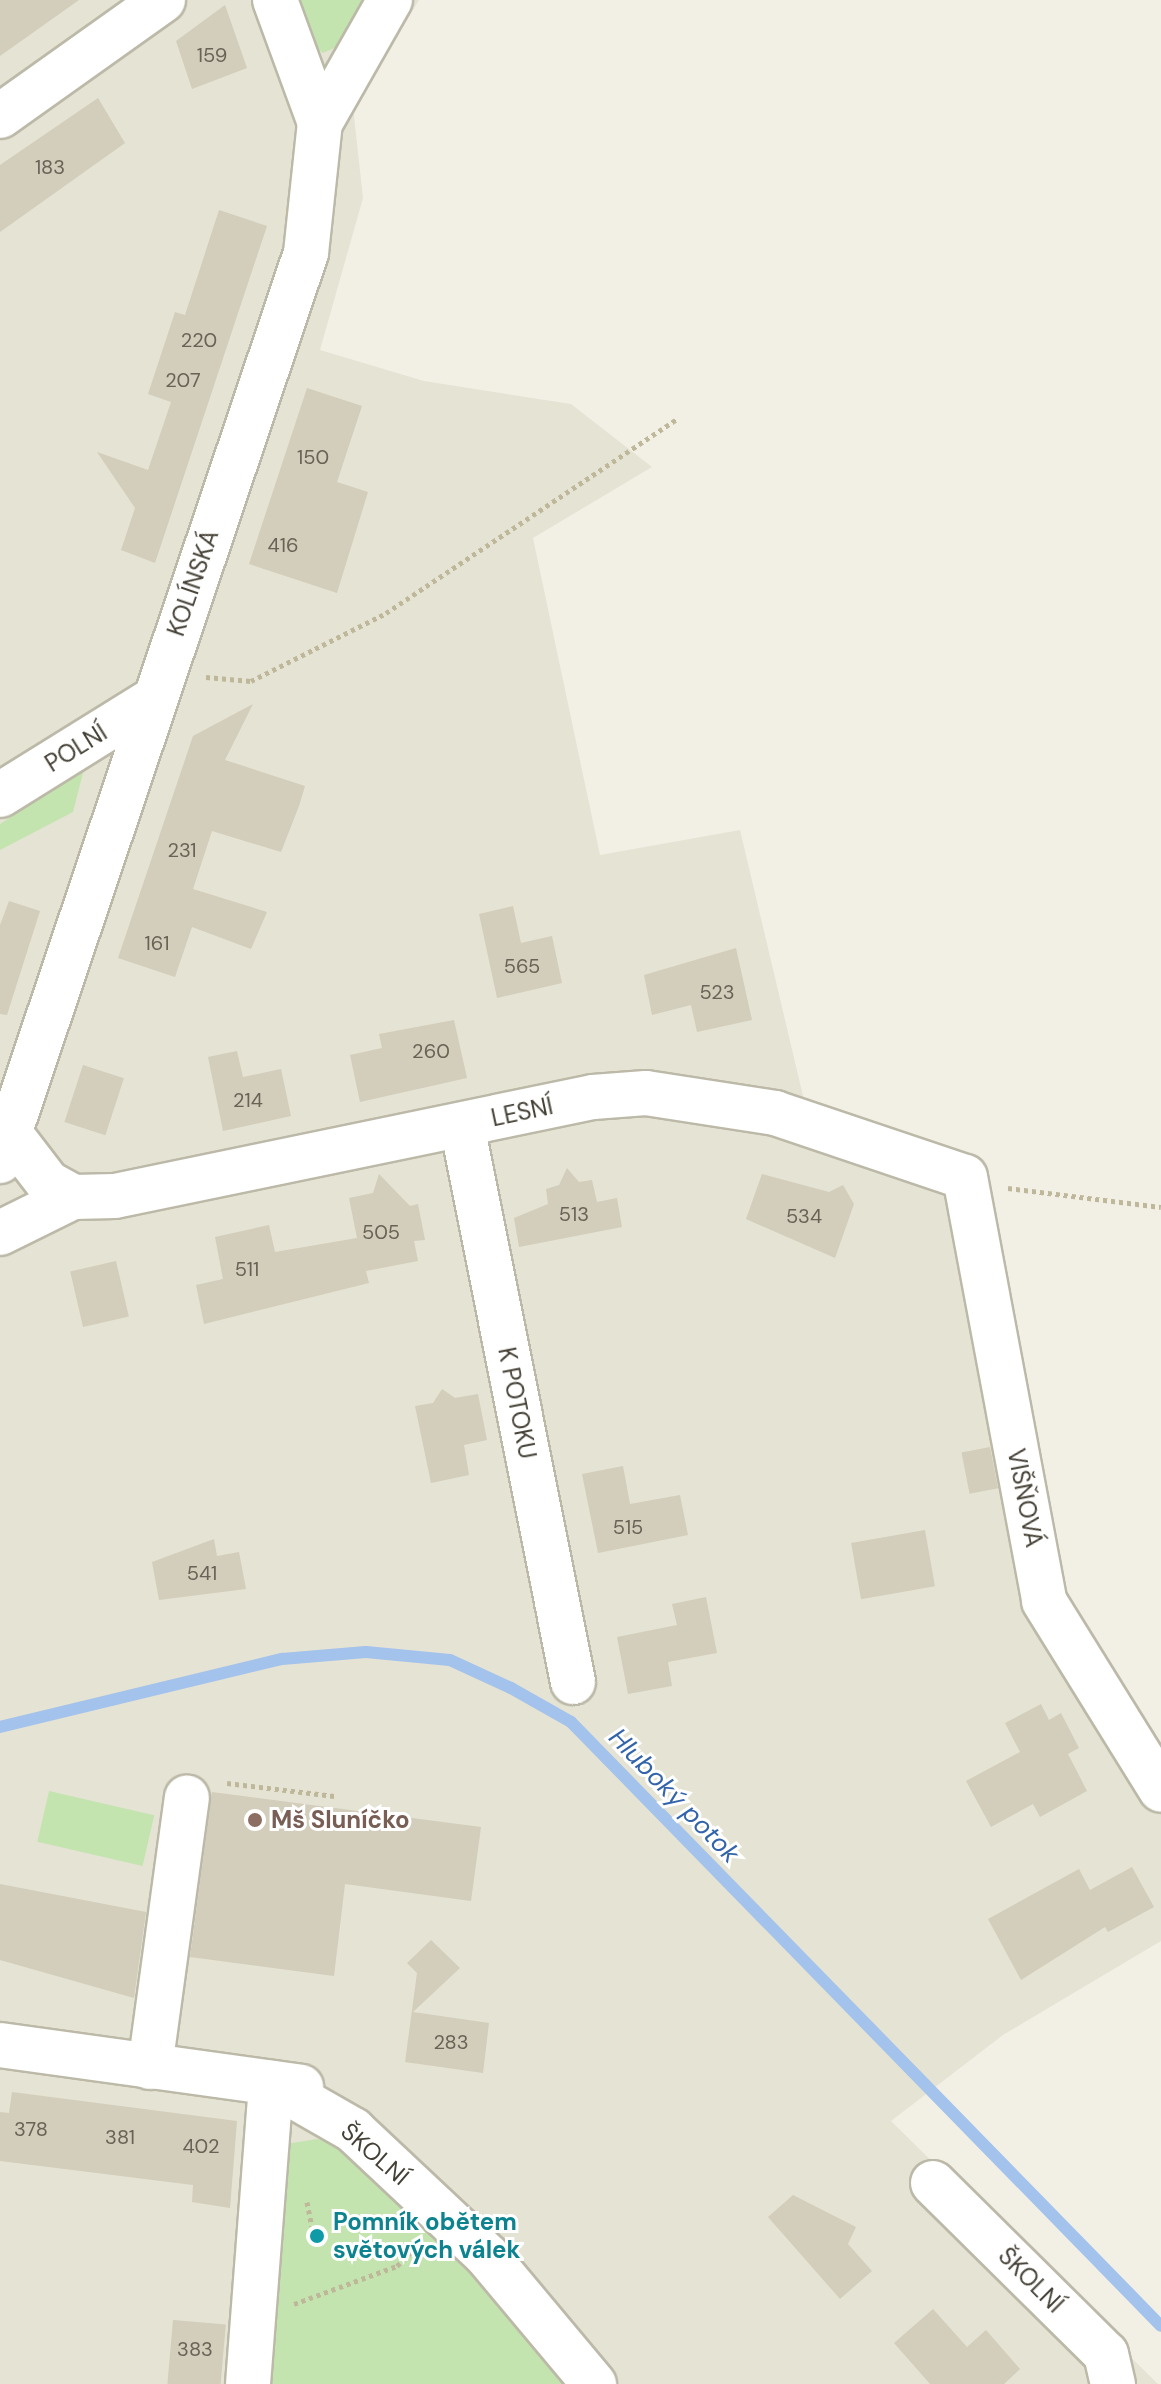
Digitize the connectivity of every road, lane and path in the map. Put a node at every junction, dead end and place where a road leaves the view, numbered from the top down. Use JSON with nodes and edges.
{"nodes":[{"id":1,"x":163,"y":0,"type":"edge"},
{"id":2,"x":275,"y":0,"type":"edge"},
{"id":3,"x":390,"y":0,"type":"edge"},
{"id":4,"x":0,"y":116,"type":"edge"},
{"id":5,"x":320,"y":123,"type":"junction"},
{"id":6,"x":678,"y":418,"type":"dead end"},
{"id":7,"x":158,"y":682,"type":"junction"},
{"id":8,"x":0,"y":795,"type":"edge"},
{"id":9,"x":462,"y":1125,"type":"junction"},
{"id":10,"x":6,"y":1148,"type":"edge"},
{"id":11,"x":965,"y":1177,"type":"junction"},
{"id":12,"x":73,"y":1197,"type":"junction"},
{"id":13,"x":1161,"y":1207,"type":"edge"},
{"id":14,"x":0,"y":1233,"type":"edge"},
{"id":15,"x":573,"y":1682,"type":"dead end"},
{"id":16,"x":1161,"y":1790,"type":"edge"},
{"id":17,"x":334,"y":1796,"type":"dead end"},
{"id":18,"x":187,"y":1798,"type":"joint"},
{"id":19,"x":0,"y":2045,"type":"edge"},
{"id":20,"x":150,"y":2067,"type":"junction"},
{"id":21,"x":271,"y":2083,"type":"junction"},
{"id":22,"x":339,"y":2093,"type":"dead end"},
{"id":23,"x":933,"y":2183,"type":"dead end"},
{"id":24,"x":446,"y":2217,"type":"junction"},
{"id":25,"x":252,"y":2320,"type":"junction"},
{"id":26,"x":248,"y":2384,"type":"edge"},
{"id":27,"x":594,"y":2384,"type":"edge"},
{"id":28,"x":1113,"y":2384,"type":"edge"}],
"edges":[{"from":1,"to":4,"type":"street"},
{"from":2,"to":5,"type":"street","name":"KOLÍNSKÁ"},
{"from":3,"to":5,"type":"street"},
{"from":5,"to":7,"type":"street","name":"KOLÍNSKÁ"},
{"from":6,"to":7,"type":"path"},
{"from":7,"to":8,"type":"street","name":"POLNÍ"},
{"from":7,"to":10,"type":"street","name":"KOLÍNSKÁ"},
{"from":9,"to":11,"type":"street","name":"LESNÍ"},
{"from":9,"to":12,"type":"street","name":"LESNÍ"},
{"from":9,"to":15,"type":"street","name":"K POTOKU"},
{"from":10,"to":12,"type":"street"},
{"from":11,"to":13,"type":"path"},
{"from":11,"to":16,"type":"street","name":"VIŠŇOVÁ"},
{"from":12,"to":14,"type":"street","name":"LESNÍ"},
{"from":17,"to":18,"type":"path"},
{"from":18,"to":20,"type":"street"},
{"from":19,"to":20,"type":"street","name":"ŠKOLNÍ"},
{"from":20,"to":21,"type":"street","name":"ŠKOLNÍ"},
{"from":21,"to":22,"type":"street","name":"ŠKOLNÍ"},
{"from":21,"to":24,"type":"street","name":"ŠKOLNÍ"},
{"from":21,"to":25,"type":"street"},
{"from":23,"to":28,"type":"street","name":"ŠKOLNÍ"},
{"from":24,"to":25,"type":"path"},
{"from":24,"to":27,"type":"street","name":"ŠKOLNÍ"},
{"from":25,"to":26,"type":"street"}]}
